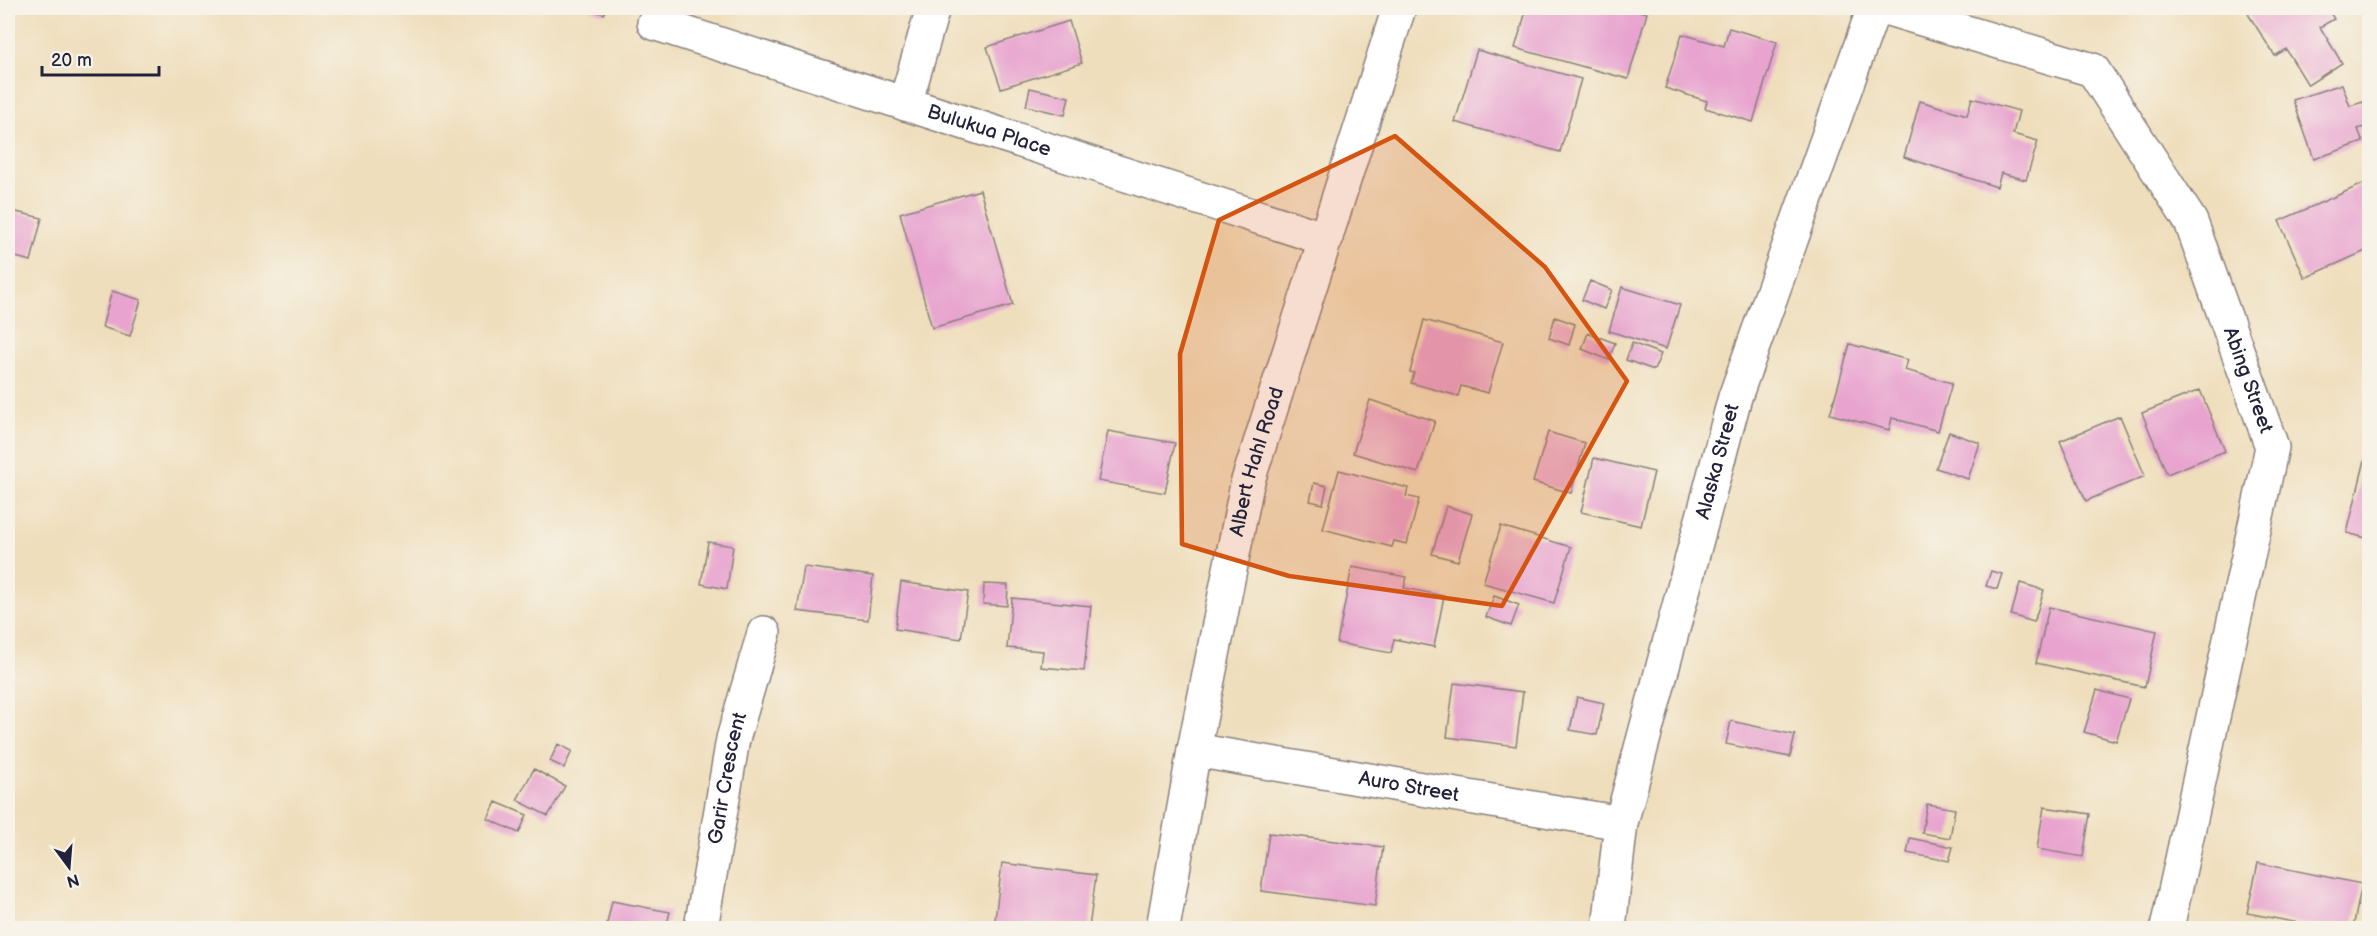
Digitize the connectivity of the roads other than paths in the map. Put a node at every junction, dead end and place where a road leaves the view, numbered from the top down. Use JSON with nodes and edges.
{"nodes":[{"id":1,"x":933,"y":8,"type":"edge"},
{"id":2,"x":1399,"y":8,"type":"edge"},
{"id":3,"x":1874,"y":8,"type":"edge"},
{"id":4,"x":1885,"y":8,"type":"edge"},
{"id":5,"x":654,"y":23,"type":"dead end"},
{"id":6,"x":905,"y":104,"type":"junction"},
{"id":7,"x":1326,"y":240,"type":"junction"},
{"id":8,"x":764,"y":633,"type":"dead end"},
{"id":9,"x":1194,"y":750,"type":"junction"},
{"id":10,"x":1621,"y":823,"type":"junction"},
{"id":11,"x":701,"y":928,"type":"edge"},
{"id":12,"x":1163,"y":928,"type":"edge"},
{"id":13,"x":1609,"y":928,"type":"edge"},
{"id":14,"x":2167,"y":928,"type":"edge"}],
"edges":[{"from":1,"to":6,"type":"street"},
{"from":2,"to":7,"type":"street","name":"Albert Hahl Road"},
{"from":3,"to":10,"type":"street","name":"Alaska Street"},
{"from":4,"to":14,"type":"street","name":"Abing Street"},
{"from":5,"to":6,"type":"street","name":"Bulukua Place"},
{"from":6,"to":7,"type":"street","name":"Bulukua Place"},
{"from":7,"to":9,"type":"street","name":"Albert Hahl Road"},
{"from":8,"to":11,"type":"street","name":"Garir Crescent"},
{"from":9,"to":10,"type":"street","name":"Auro Street"},
{"from":9,"to":12,"type":"street","name":"Albert Hahl Road"},
{"from":10,"to":13,"type":"street","name":"Alaska Street"}]}
